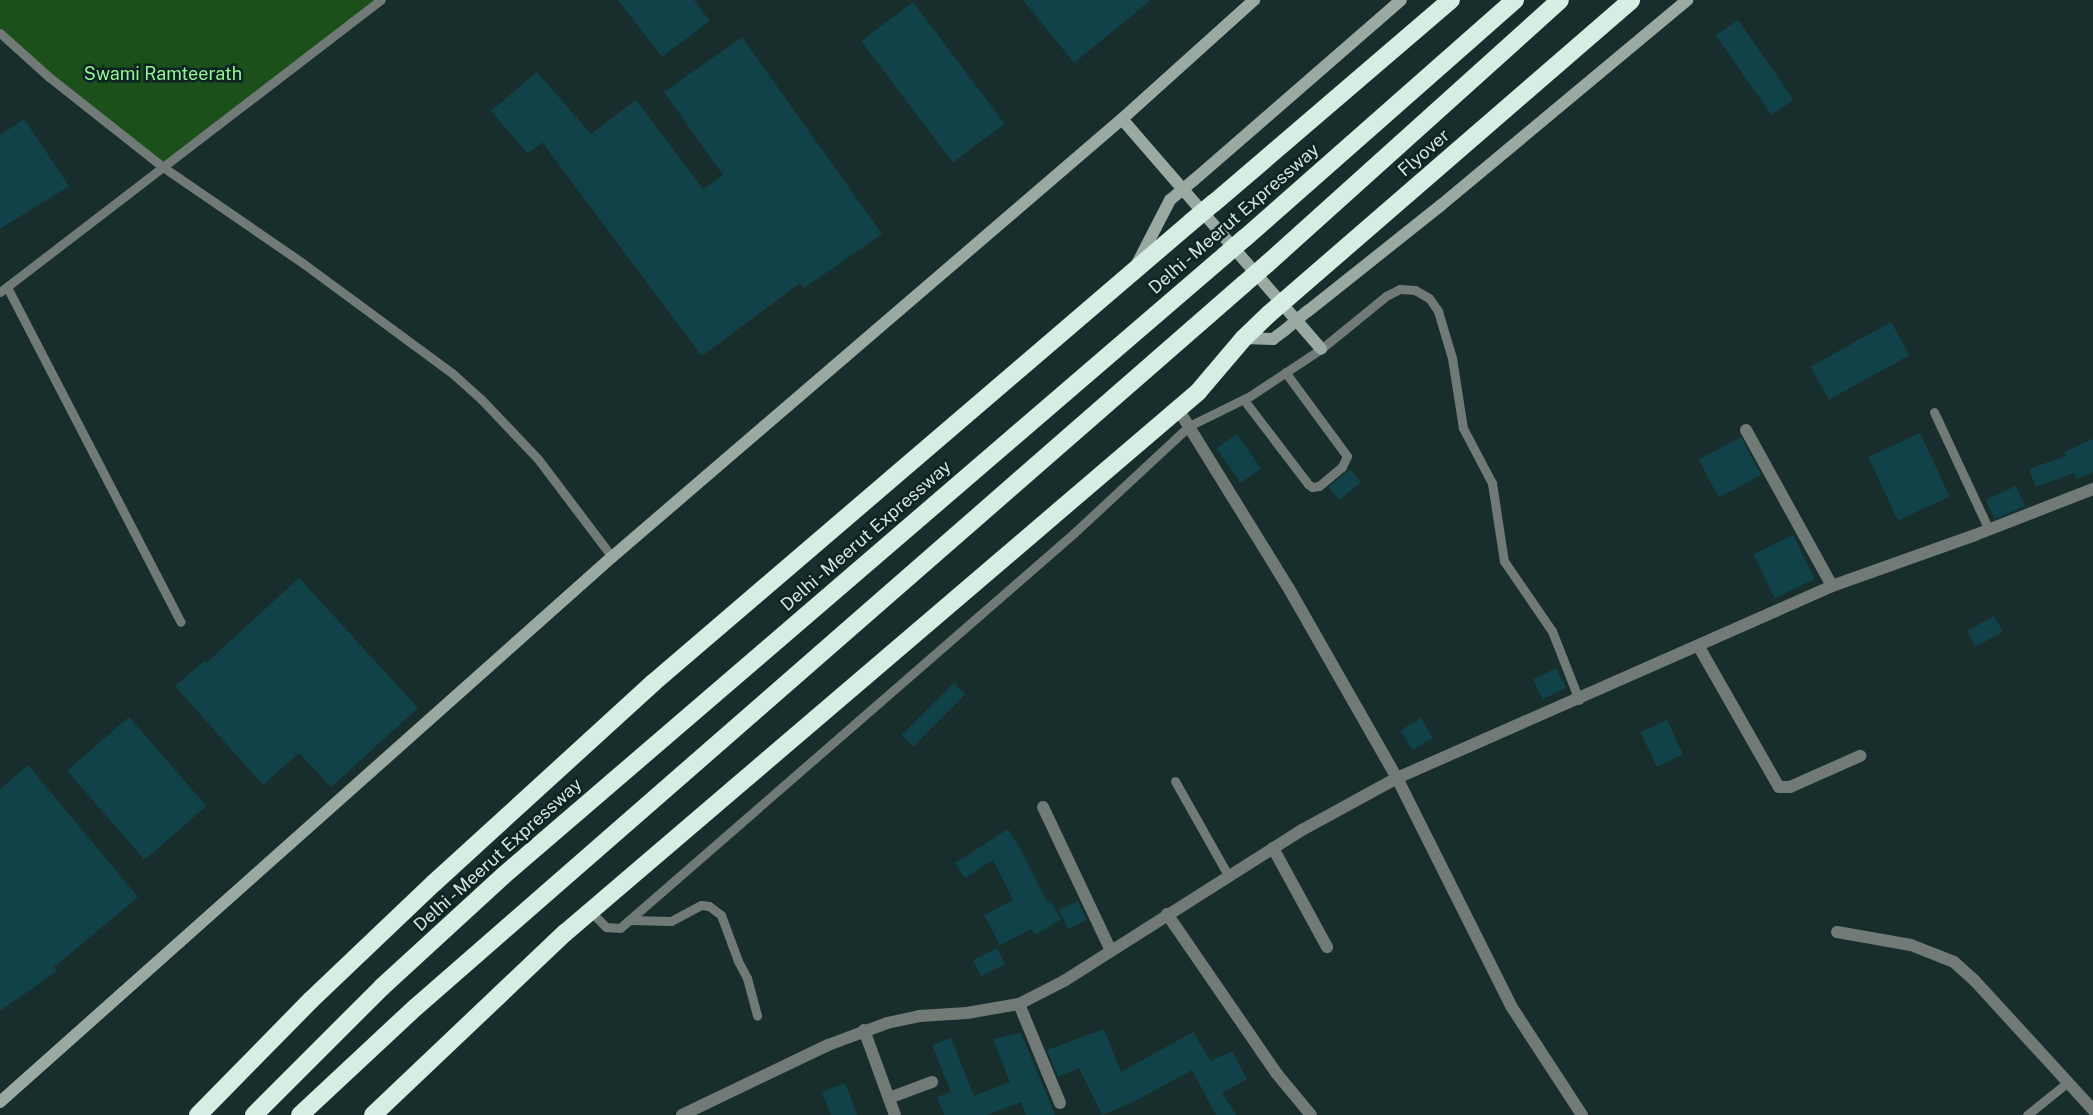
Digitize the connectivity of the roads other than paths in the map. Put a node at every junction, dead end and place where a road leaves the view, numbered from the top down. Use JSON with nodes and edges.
{"nodes":[{"id":1,"x":381,"y":0,"type":"edge"},
{"id":2,"x":1254,"y":0,"type":"edge"},
{"id":3,"x":1401,"y":0,"type":"edge"},
{"id":4,"x":1450,"y":0,"type":"edge"},
{"id":5,"x":1515,"y":0,"type":"edge"},
{"id":6,"x":1560,"y":0,"type":"edge"},
{"id":7,"x":1632,"y":0,"type":"edge"},
{"id":8,"x":1687,"y":0,"type":"edge"},
{"id":9,"x":0,"y":33,"type":"edge"},
{"id":10,"x":1122,"y":119,"type":"junction"},
{"id":11,"x":163,"y":167,"type":"junction"},
{"id":12,"x":1132,"y":273,"type":"junction"},
{"id":13,"x":3,"y":290,"type":"edge"},
{"id":14,"x":1244,"y":338,"type":"junction"},
{"id":15,"x":1321,"y":349,"type":"junction"},
{"id":16,"x":1286,"y":372,"type":"junction"},
{"id":17,"x":1244,"y":400,"type":"junction"},
{"id":18,"x":1178,"y":409,"type":"junction"},
{"id":19,"x":1934,"y":412,"type":"dead end"},
{"id":20,"x":1189,"y":426,"type":"junction"},
{"id":21,"x":1746,"y":429,"type":"dead end"},
{"id":22,"x":2093,"y":489,"type":"edge"},
{"id":23,"x":1989,"y":530,"type":"junction"},
{"id":24,"x":612,"y":557,"type":"junction"},
{"id":25,"x":1832,"y":586,"type":"junction"},
{"id":26,"x":180,"y":622,"type":"dead end"},
{"id":27,"x":1699,"y":647,"type":"junction"},
{"id":28,"x":1579,"y":700,"type":"junction"},
{"id":29,"x":1860,"y":756,"type":"dead end"},
{"id":30,"x":1397,"y":778,"type":"junction"},
{"id":31,"x":1175,"y":781,"type":"dead end"},
{"id":32,"x":1043,"y":807,"type":"dead end"},
{"id":33,"x":1273,"y":848,"type":"junction"},
{"id":34,"x":1228,"y":875,"type":"junction"},
{"id":35,"x":590,"y":910,"type":"junction"},
{"id":36,"x":1167,"y":914,"type":"junction"},
{"id":37,"x":629,"y":920,"type":"junction"},
{"id":38,"x":1837,"y":932,"type":"dead end"},
{"id":39,"x":1327,"y":947,"type":"dead end"},
{"id":40,"x":1111,"y":951,"type":"junction"},
{"id":41,"x":1019,"y":1004,"type":"junction"},
{"id":42,"x":756,"y":1016,"type":"dead end"},
{"id":43,"x":864,"y":1030,"type":"junction"},
{"id":44,"x":237,"y":1074,"type":"junction"},
{"id":45,"x":932,"y":1082,"type":"dead end"},
{"id":46,"x":2068,"y":1082,"type":"junction"},
{"id":47,"x":889,"y":1098,"type":"junction"},
{"id":48,"x":0,"y":1102,"type":"edge"},
{"id":49,"x":1060,"y":1103,"type":"dead end"},
{"id":50,"x":2093,"y":1110,"type":"edge"},
{"id":51,"x":189,"y":1115,"type":"edge"},
{"id":52,"x":198,"y":1115,"type":"edge"},
{"id":53,"x":254,"y":1115,"type":"edge"},
{"id":54,"x":300,"y":1115,"type":"edge"},
{"id":55,"x":373,"y":1115,"type":"edge"},
{"id":56,"x":682,"y":1115,"type":"edge"},
{"id":57,"x":895,"y":1115,"type":"edge"},
{"id":58,"x":1311,"y":1115,"type":"edge"},
{"id":59,"x":1582,"y":1115,"type":"edge"},
{"id":60,"x":2027,"y":1115,"type":"edge"}],
"edges":[{"from":1,"to":11,"type":"lane"},
{"from":2,"to":10,"type":"main road"},
{"from":3,"to":12,"type":"main road","bridge":true},
{"from":4,"to":12,"type":"highway","bridge":true},
{"from":5,"to":53,"type":"highway","name":"Delhi - Meerut Expressway","bridge":true},
{"from":6,"to":54,"type":"highway","bridge":true},
{"from":7,"to":14,"type":"highway","name":"Flyover","bridge":true},
{"from":8,"to":14,"type":"main road","bridge":true},
{"from":9,"to":11,"type":"lane"},
{"from":10,"to":15,"type":"main road"},
{"from":10,"to":24,"type":"main road"},
{"from":11,"to":13,"type":"lane"},
{"from":11,"to":24,"type":"lane"},
{"from":12,"to":44,"type":"highway"},
{"from":13,"to":26,"type":"lane"},
{"from":14,"to":18,"type":"highway","name":"Flyover"},
{"from":15,"to":16,"type":"lane"},
{"from":15,"to":28,"type":"lane"},
{"from":16,"to":17,"type":"lane"},
{"from":16,"to":17,"type":"lane"},
{"from":17,"to":20,"type":"lane"},
{"from":18,"to":20,"type":"street"},
{"from":18,"to":35,"type":"highway","name":"Flyover"},
{"from":19,"to":23,"type":"lane"},
{"from":20,"to":30,"type":"street"},
{"from":20,"to":37,"type":"lane"},
{"from":21,"to":25,"type":"street"},
{"from":22,"to":23,"type":"street"},
{"from":23,"to":25,"type":"street"},
{"from":24,"to":48,"type":"main road"},
{"from":25,"to":27,"type":"street"},
{"from":27,"to":28,"type":"street"},
{"from":27,"to":29,"type":"street"},
{"from":28,"to":30,"type":"street"},
{"from":30,"to":33,"type":"street"},
{"from":30,"to":59,"type":"street"},
{"from":31,"to":34,"type":"lane"},
{"from":32,"to":40,"type":"street"},
{"from":33,"to":34,"type":"street"},
{"from":33,"to":39,"type":"street"},
{"from":34,"to":36,"type":"street"},
{"from":35,"to":37,"type":"lane"},
{"from":35,"to":55,"type":"highway","name":"Flyover"},
{"from":36,"to":40,"type":"street"},
{"from":36,"to":58,"type":"street"},
{"from":37,"to":42,"type":"lane"},
{"from":38,"to":46,"type":"street"},
{"from":40,"to":41,"type":"street"},
{"from":41,"to":43,"type":"street"},
{"from":41,"to":49,"type":"street"},
{"from":43,"to":47,"type":"street"},
{"from":43,"to":56,"type":"street"},
{"from":44,"to":51,"type":"highway"},
{"from":44,"to":52,"type":"highway"},
{"from":45,"to":47,"type":"street"},
{"from":46,"to":50,"type":"street"},
{"from":46,"to":60,"type":"lane"},
{"from":47,"to":57,"type":"street"}]}
